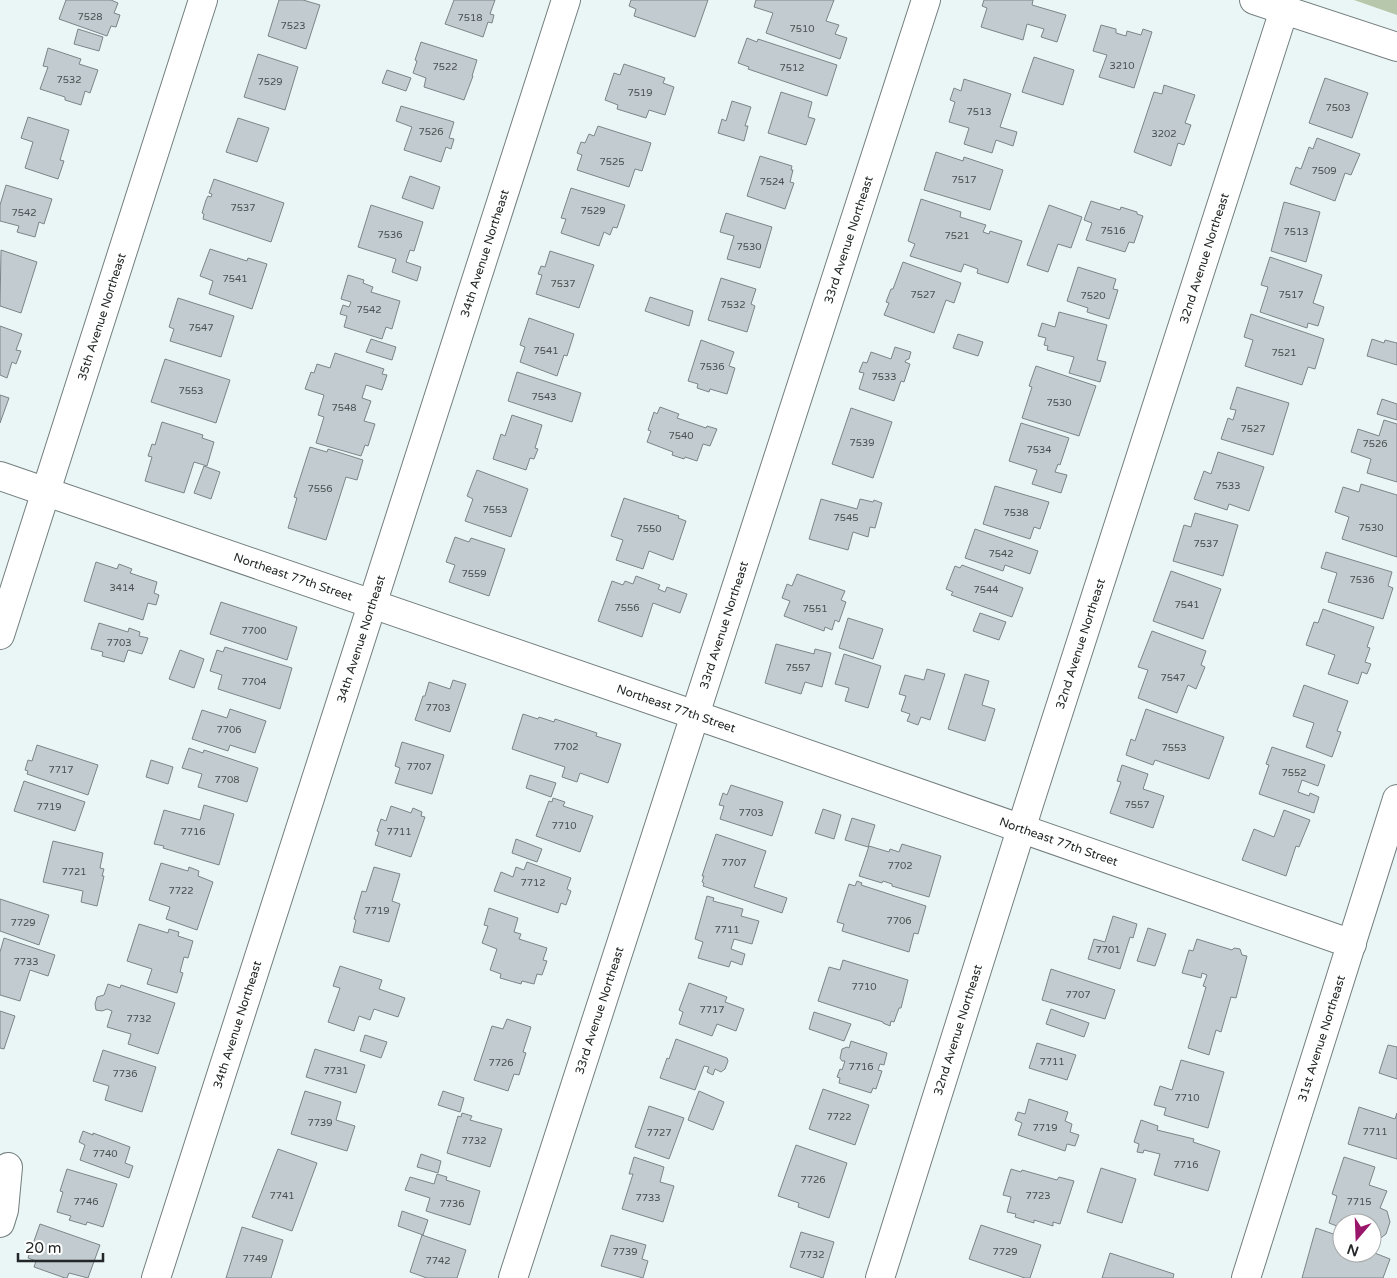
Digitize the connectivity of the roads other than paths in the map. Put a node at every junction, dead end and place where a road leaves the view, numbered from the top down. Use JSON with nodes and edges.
{"nodes":[{"id":1,"x":202,"y":0,"type":"edge"},
{"id":2,"x":566,"y":0,"type":"edge"},
{"id":3,"x":926,"y":0,"type":"edge"},
{"id":4,"x":1254,"y":0,"type":"edge"},
{"id":5,"x":1284,"y":10,"type":"junction"},
{"id":6,"x":1397,"y":47,"type":"edge"},
{"id":7,"x":0,"y":476,"type":"edge"},
{"id":8,"x":46,"y":491,"type":"junction"},
{"id":9,"x":373,"y":604,"type":"junction"},
{"id":10,"x":0,"y":635,"type":"edge"},
{"id":11,"x":694,"y":714,"type":"junction"},
{"id":12,"x":1397,"y":800,"type":"edge"},
{"id":13,"x":1022,"y":828,"type":"junction"},
{"id":14,"x":1352,"y":944,"type":"junction"},
{"id":15,"x":8,"y":1167,"type":"dead end"},
{"id":16,"x":0,"y":1223,"type":"edge"},
{"id":17,"x":156,"y":1278,"type":"edge"},
{"id":18,"x":512,"y":1278,"type":"edge"},
{"id":19,"x":880,"y":1278,"type":"edge"},
{"id":20,"x":1246,"y":1278,"type":"edge"}],
"edges":[{"from":1,"to":8,"type":"street","name":"35th Avenue Northeast"},
{"from":2,"to":9,"type":"street","name":"34th Avenue Northeast"},
{"from":3,"to":11,"type":"street","name":"33rd Avenue Northeast"},
{"from":4,"to":5,"type":"street"},
{"from":5,"to":6,"type":"street"},
{"from":5,"to":13,"type":"street","name":"32nd Avenue Northeast"},
{"from":7,"to":8,"type":"street","name":"Northeast 77th Street"},
{"from":8,"to":9,"type":"street","name":"Northeast 77th Street"},
{"from":8,"to":10,"type":"street","name":"35th Avenue Northeast"},
{"from":9,"to":11,"type":"street","name":"Northeast 77th Street"},
{"from":9,"to":17,"type":"street","name":"34th Avenue Northeast"},
{"from":11,"to":13,"type":"street","name":"Northeast 77th Street"},
{"from":11,"to":18,"type":"street","name":"33rd Avenue Northeast"},
{"from":12,"to":14,"type":"street","name":"31st Avenue Northeast"},
{"from":13,"to":14,"type":"street","name":"Northeast 77th Street"},
{"from":13,"to":19,"type":"street","name":"32nd Avenue Northeast"},
{"from":14,"to":20,"type":"street","name":"31st Avenue Northeast"},
{"from":15,"to":16,"type":"street"}]}
